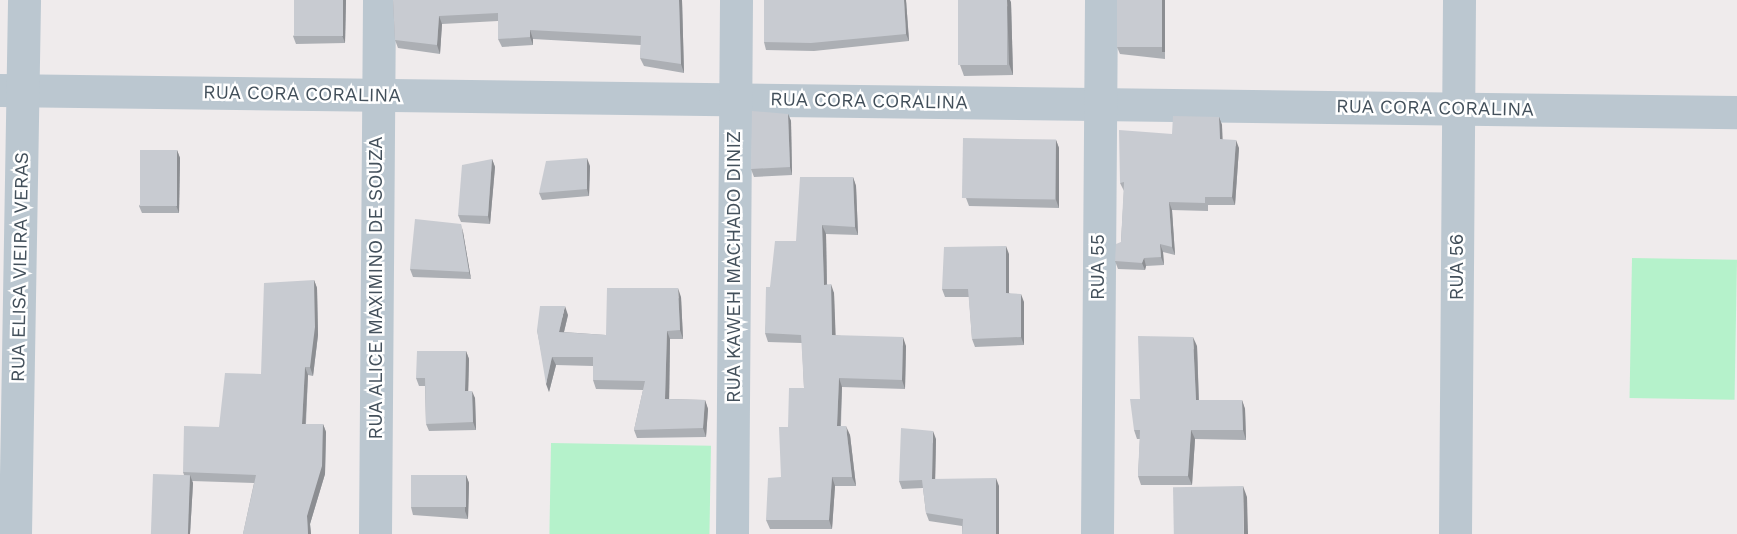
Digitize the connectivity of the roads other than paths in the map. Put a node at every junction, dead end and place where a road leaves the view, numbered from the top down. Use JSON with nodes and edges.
{"nodes":[{"id":1,"x":24,"y":0,"type":"edge"},
{"id":2,"x":379,"y":0,"type":"edge"},
{"id":3,"x":736,"y":0,"type":"edge"},
{"id":4,"x":1101,"y":0,"type":"edge"},
{"id":5,"x":1459,"y":0,"type":"edge"},
{"id":6,"x":11,"y":90,"type":"edge"},
{"id":7,"x":378,"y":95,"type":"junction"},
{"id":8,"x":735,"y":99,"type":"junction"},
{"id":9,"x":1100,"y":104,"type":"junction"},
{"id":10,"x":1458,"y":108,"type":"junction"},
{"id":11,"x":1737,"y":111,"type":"edge"},
{"id":12,"x":15,"y":534,"type":"edge"},
{"id":13,"x":375,"y":534,"type":"edge"},
{"id":14,"x":732,"y":534,"type":"edge"},
{"id":15,"x":1097,"y":534,"type":"edge"},
{"id":16,"x":1455,"y":534,"type":"edge"}],
"edges":[{"from":1,"to":6,"type":"street","name":"RUA ELISA VIEIRA VERAS"},
{"from":2,"to":7,"type":"street","name":"RUA ALICE MAXIMINO DE SOUZA"},
{"from":3,"to":8,"type":"street","name":"RUA KAWEH MACHADO DINIZ"},
{"from":4,"to":9,"type":"street","name":"RUA 55"},
{"from":5,"to":10,"type":"street","name":"RUA 56"},
{"from":6,"to":7,"type":"street","name":"RUA CORA CORALINA"},
{"from":6,"to":12,"type":"street","name":"RUA ELISA VIEIRA VERAS"},
{"from":7,"to":8,"type":"street","name":"RUA CORA CORALINA"},
{"from":7,"to":13,"type":"street","name":"RUA ALICE MAXIMINO DE SOUZA"},
{"from":8,"to":9,"type":"street","name":"RUA CORA CORALINA"},
{"from":8,"to":14,"type":"street","name":"RUA KAWEH MACHADO DINIZ"},
{"from":9,"to":10,"type":"street","name":"RUA CORA CORALINA"},
{"from":9,"to":15,"type":"street","name":"RUA 55"},
{"from":10,"to":11,"type":"street","name":"RUA CORA CORALINA"},
{"from":10,"to":16,"type":"street","name":"RUA 56"}]}
